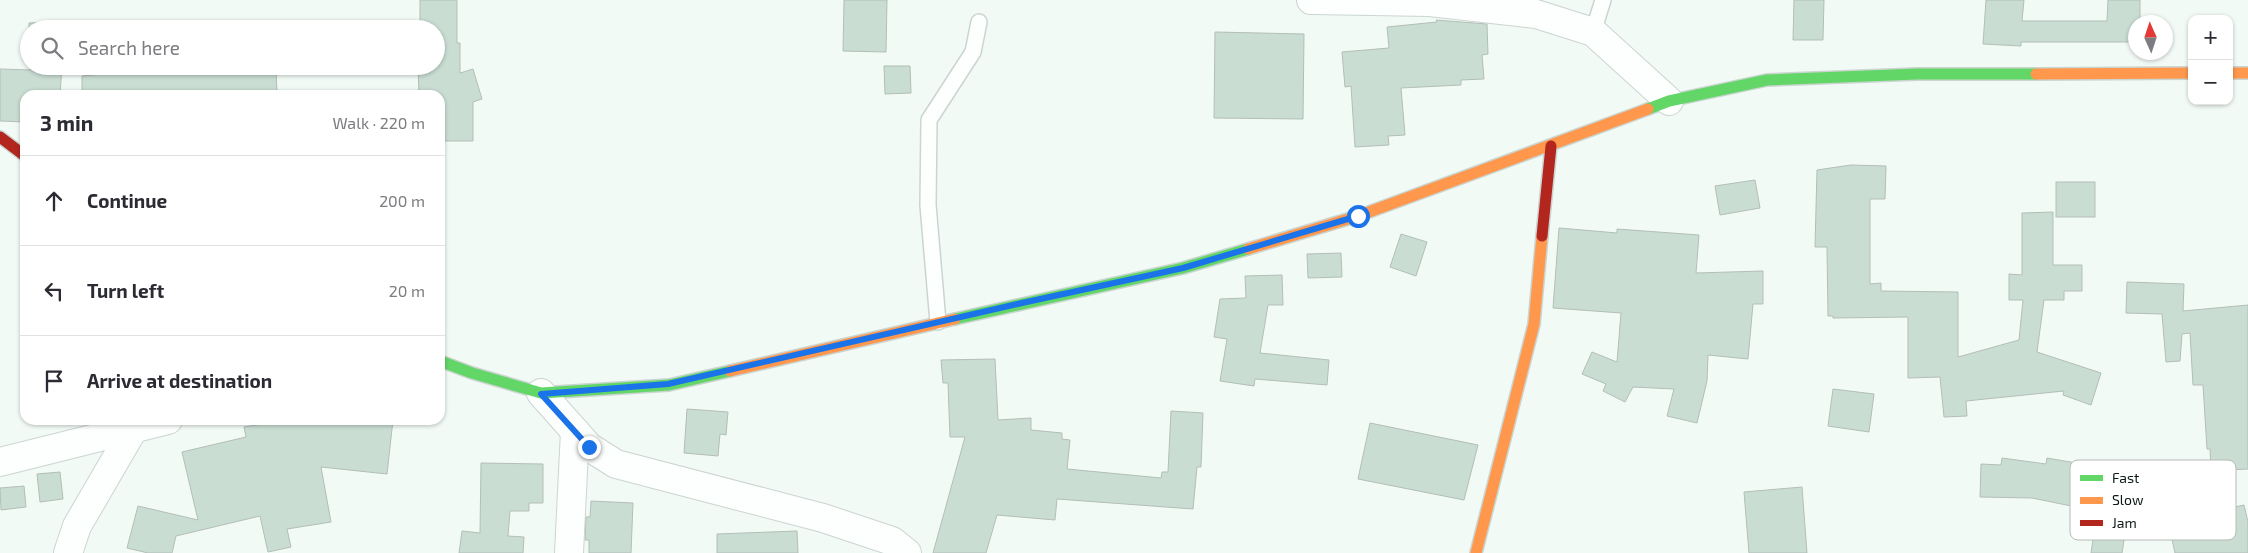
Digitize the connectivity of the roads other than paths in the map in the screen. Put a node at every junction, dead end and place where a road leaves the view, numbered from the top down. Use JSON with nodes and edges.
{"nodes":[{"id":1,"x":1311,"y":0,"type":"edge"},
{"id":2,"x":1603,"y":0,"type":"edge"},
{"id":3,"x":979,"y":22,"type":"dead end"},
{"id":4,"x":1593,"y":32,"type":"junction"},
{"id":5,"x":2188,"y":73,"type":"edge"},
{"id":6,"x":2233,"y":73,"type":"edge"},
{"id":7,"x":2248,"y":73,"type":"edge"},
{"id":8,"x":1669,"y":100,"type":"junction"},
{"id":9,"x":0,"y":137,"type":"edge"},
{"id":10,"x":1551,"y":146,"type":"junction"},
{"id":11,"x":20,"y":152,"type":"edge"},
{"id":12,"x":938,"y":322,"type":"junction"},
{"id":13,"x":445,"y":363,"type":"edge"},
{"id":14,"x":541,"y":394,"type":"junction"},
{"id":15,"x":147,"y":425,"type":"edge"},
{"id":16,"x":134,"y":428,"type":"junction"},
{"id":17,"x":575,"y":431,"type":"junction"},
{"id":18,"x":0,"y":462,"type":"edge"},
{"id":19,"x":68,"y":553,"type":"edge"},
{"id":20,"x":569,"y":553,"type":"edge"},
{"id":21,"x":907,"y":553,"type":"edge"},
{"id":22,"x":1476,"y":553,"type":"edge"}],
"edges":[{"from":1,"to":4,"type":"street"},
{"from":2,"to":4,"type":"lane"},
{"from":3,"to":12,"type":"lane"},
{"from":4,"to":8,"type":"street"},
{"from":5,"to":8,"type":"street"},
{"from":6,"to":7,"type":"street"},
{"from":8,"to":10,"type":"street"},
{"from":9,"to":11,"type":"street"},
{"from":10,"to":12,"type":"street"},
{"from":10,"to":22,"type":"street"},
{"from":12,"to":14,"type":"street"},
{"from":13,"to":14,"type":"street"},
{"from":14,"to":17,"type":"street"},
{"from":15,"to":16,"type":"street"},
{"from":16,"to":18,"type":"street"},
{"from":16,"to":19,"type":"street"},
{"from":17,"to":20,"type":"street"},
{"from":17,"to":21,"type":"street"}]}
